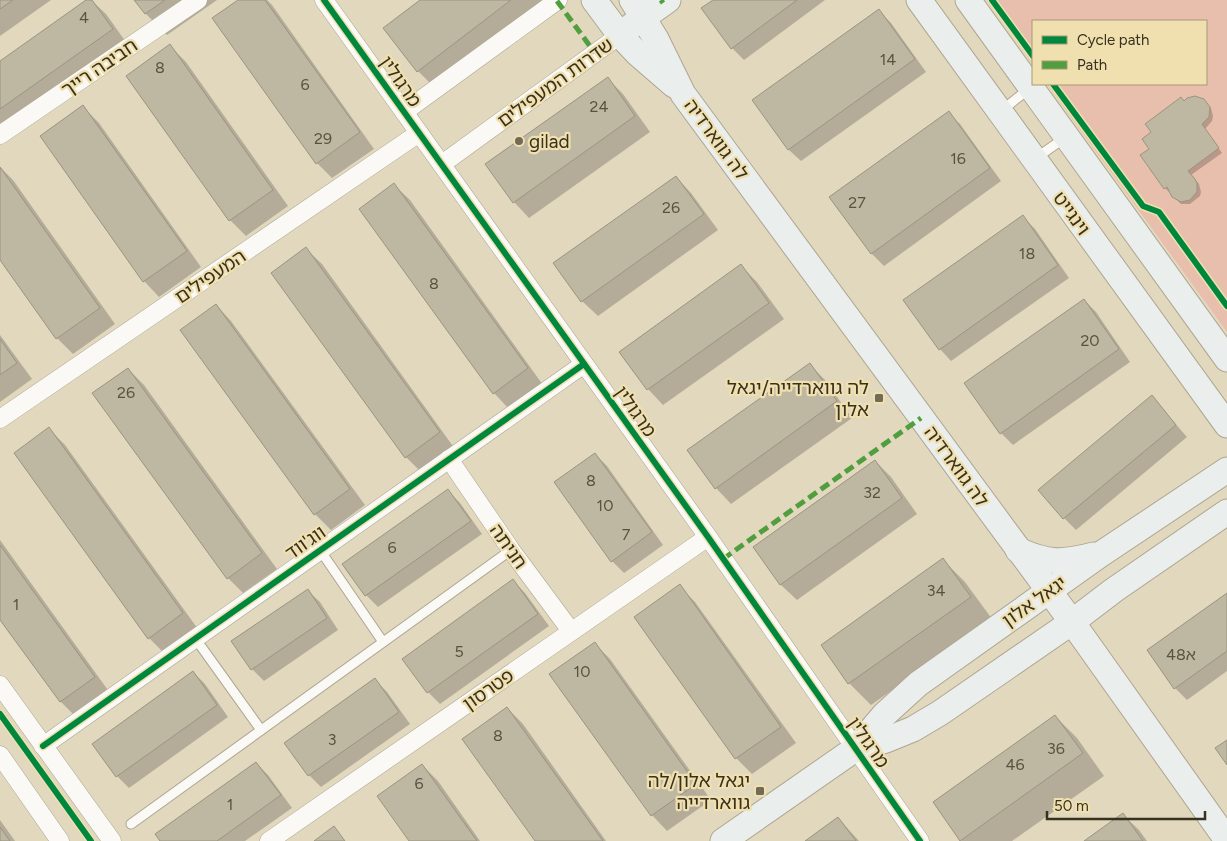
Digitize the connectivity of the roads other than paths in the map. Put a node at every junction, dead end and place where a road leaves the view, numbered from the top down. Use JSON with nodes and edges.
{"nodes":[{"id":1,"x":198,"y":0,"type":"edge"},
{"id":2,"x":324,"y":0,"type":"edge"},
{"id":3,"x":558,"y":0,"type":"edge"},
{"id":4,"x":594,"y":0,"type":"edge"},
{"id":5,"x":668,"y":0,"type":"edge"},
{"id":6,"x":919,"y":0,"type":"edge"},
{"id":7,"x":974,"y":2,"type":"edge"},
{"id":8,"x":637,"y":8,"type":"edge"},
{"id":9,"x":620,"y":35,"type":"junction"},
{"id":10,"x":1032,"y":83,"type":"edge"},
{"id":11,"x":1034,"y":86,"type":"edge"},
{"id":12,"x":683,"y":94,"type":"junction"},
{"id":13,"x":404,"y":112,"type":"junction"},
{"id":14,"x":999,"y":112,"type":"junction"},
{"id":15,"x":419,"y":133,"type":"junction"},
{"id":16,"x":0,"y":135,"type":"edge"},
{"id":17,"x":1066,"y":137,"type":"junction"},
{"id":18,"x":1034,"y":160,"type":"junction"},
{"id":19,"x":442,"y":164,"type":"junction"},
{"id":20,"x":1227,"y":359,"type":"edge"},
{"id":21,"x":584,"y":364,"type":"junction"},
{"id":22,"x":0,"y":419,"type":"edge"},
{"id":23,"x":1227,"y":425,"type":"edge"},
{"id":24,"x":448,"y":459,"type":"junction"},
{"id":25,"x":1227,"y":470,"type":"edge"},
{"id":26,"x":1227,"y":512,"type":"edge"},
{"id":27,"x":708,"y":537,"type":"junction"},
{"id":28,"x":320,"y":550,"type":"junction"},
{"id":29,"x":511,"y":550,"type":"junction"},
{"id":30,"x":1018,"y":550,"type":"junction"},
{"id":31,"x":1101,"y":554,"type":"junction"},
{"id":32,"x":1114,"y":590,"type":"junction"},
{"id":33,"x":1048,"y":591,"type":"junction"},
{"id":34,"x":1072,"y":622,"type":"junction"},
{"id":35,"x":572,"y":631,"type":"junction"},
{"id":36,"x":196,"y":638,"type":"junction"},
{"id":37,"x":383,"y":642,"type":"junction"},
{"id":38,"x":1034,"y":649,"type":"junction"},
{"id":39,"x":1098,"y":660,"type":"junction"},
{"id":40,"x":0,"y":685,"type":"edge"},
{"id":41,"x":261,"y":730,"type":"junction"},
{"id":42,"x":43,"y":746,"type":"junction"},
{"id":43,"x":855,"y":749,"type":"junction"},
{"id":44,"x":0,"y":755,"type":"edge"},
{"id":45,"x":131,"y":824,"type":"dead end"},
{"id":46,"x":1227,"y":840,"type":"edge"},
{"id":47,"x":60,"y":841,"type":"edge"},
{"id":48,"x":112,"y":841,"type":"edge"},
{"id":49,"x":269,"y":841,"type":"edge"},
{"id":50,"x":723,"y":841,"type":"edge"},
{"id":51,"x":920,"y":841,"type":"edge"}],
"edges":[{"from":1,"to":16,"type":"street","name":"חביבה רייך"},
{"from":2,"to":13,"type":"street","name":"מרגולין"},
{"from":3,"to":13,"type":"street"},
{"from":4,"to":9,"type":"street","name":"לה גווארדיה"},
{"from":5,"to":8,"type":"street","name":"שדרות המעפילים"},
{"from":6,"to":14,"type":"street","name":"וינגייט"},
{"from":7,"to":10,"type":"street"},
{"from":8,"to":9,"type":"street","name":"שדרות המעפילים"},
{"from":8,"to":12,"type":"street","name":"לה גווארדיה"},
{"from":9,"to":12,"type":"street","name":"לה גווארדיה"},
{"from":9,"to":19,"type":"street","name":"שדרות המעפילים"},
{"from":11,"to":14,"type":"lane"},
{"from":11,"to":17,"type":"street"},
{"from":12,"to":30,"type":"street","name":"לה גווארדיה"},
{"from":13,"to":15,"type":"street","name":"מרגולין"},
{"from":14,"to":18,"type":"street","name":"וינגייט"},
{"from":15,"to":19,"type":"street","name":"מרגולין"},
{"from":15,"to":22,"type":"street","name":"המעפילים"},
{"from":17,"to":18,"type":"lane"},
{"from":17,"to":20,"type":"street"},
{"from":18,"to":23,"type":"street","name":"וינגייט"},
{"from":19,"to":21,"type":"street","name":"מרגולין"},
{"from":21,"to":24,"type":"street","name":"ווג'ווד"},
{"from":21,"to":27,"type":"street","name":"מרגולין"},
{"from":24,"to":28,"type":"street","name":"ווג'ווד"},
{"from":24,"to":29,"type":"street","name":"חניתה"},
{"from":25,"to":31,"type":"street","name":"יגאל אלון"},
{"from":26,"to":32,"type":"street","name":"יגאל אלון"},
{"from":27,"to":35,"type":"street","name":"פטרסון"},
{"from":27,"to":43,"type":"street","name":"מרגולין"},
{"from":28,"to":36,"type":"street","name":"ווג'ווד"},
{"from":28,"to":37,"type":"lane"},
{"from":29,"to":35,"type":"street","name":"חניתה"},
{"from":29,"to":37,"type":"lane"},
{"from":30,"to":31,"type":"street"},
{"from":30,"to":33,"type":"street","name":"לה גווארדיה"},
{"from":31,"to":33,"type":"street","name":"יגאל אלון"},
{"from":32,"to":34,"type":"street","name":"יגאל אלון"},
{"from":32,"to":39,"type":"street"},
{"from":33,"to":34,"type":"street","name":"לה גווארדיה"},
{"from":33,"to":43,"type":"street","name":"יגאל אלון"},
{"from":34,"to":38,"type":"street","name":"יגאל אלון"},
{"from":34,"to":39,"type":"street","name":"לה גווארדיה"},
{"from":35,"to":49,"type":"street","name":"פטרסון"},
{"from":36,"to":41,"type":"lane"},
{"from":36,"to":42,"type":"street","name":"ווג'ווד"},
{"from":37,"to":41,"type":"lane"},
{"from":38,"to":39,"type":"street"},
{"from":38,"to":43,"type":"street","name":"יגאל אלון"},
{"from":39,"to":46,"type":"street","name":"לה גווארדיה"},
{"from":40,"to":42,"type":"street"},
{"from":41,"to":45,"type":"lane"},
{"from":42,"to":48,"type":"street"},
{"from":43,"to":50,"type":"street","name":"יגאל אלון"},
{"from":43,"to":51,"type":"street","name":"מרגולין"},
{"from":44,"to":47,"type":"street"}]}
